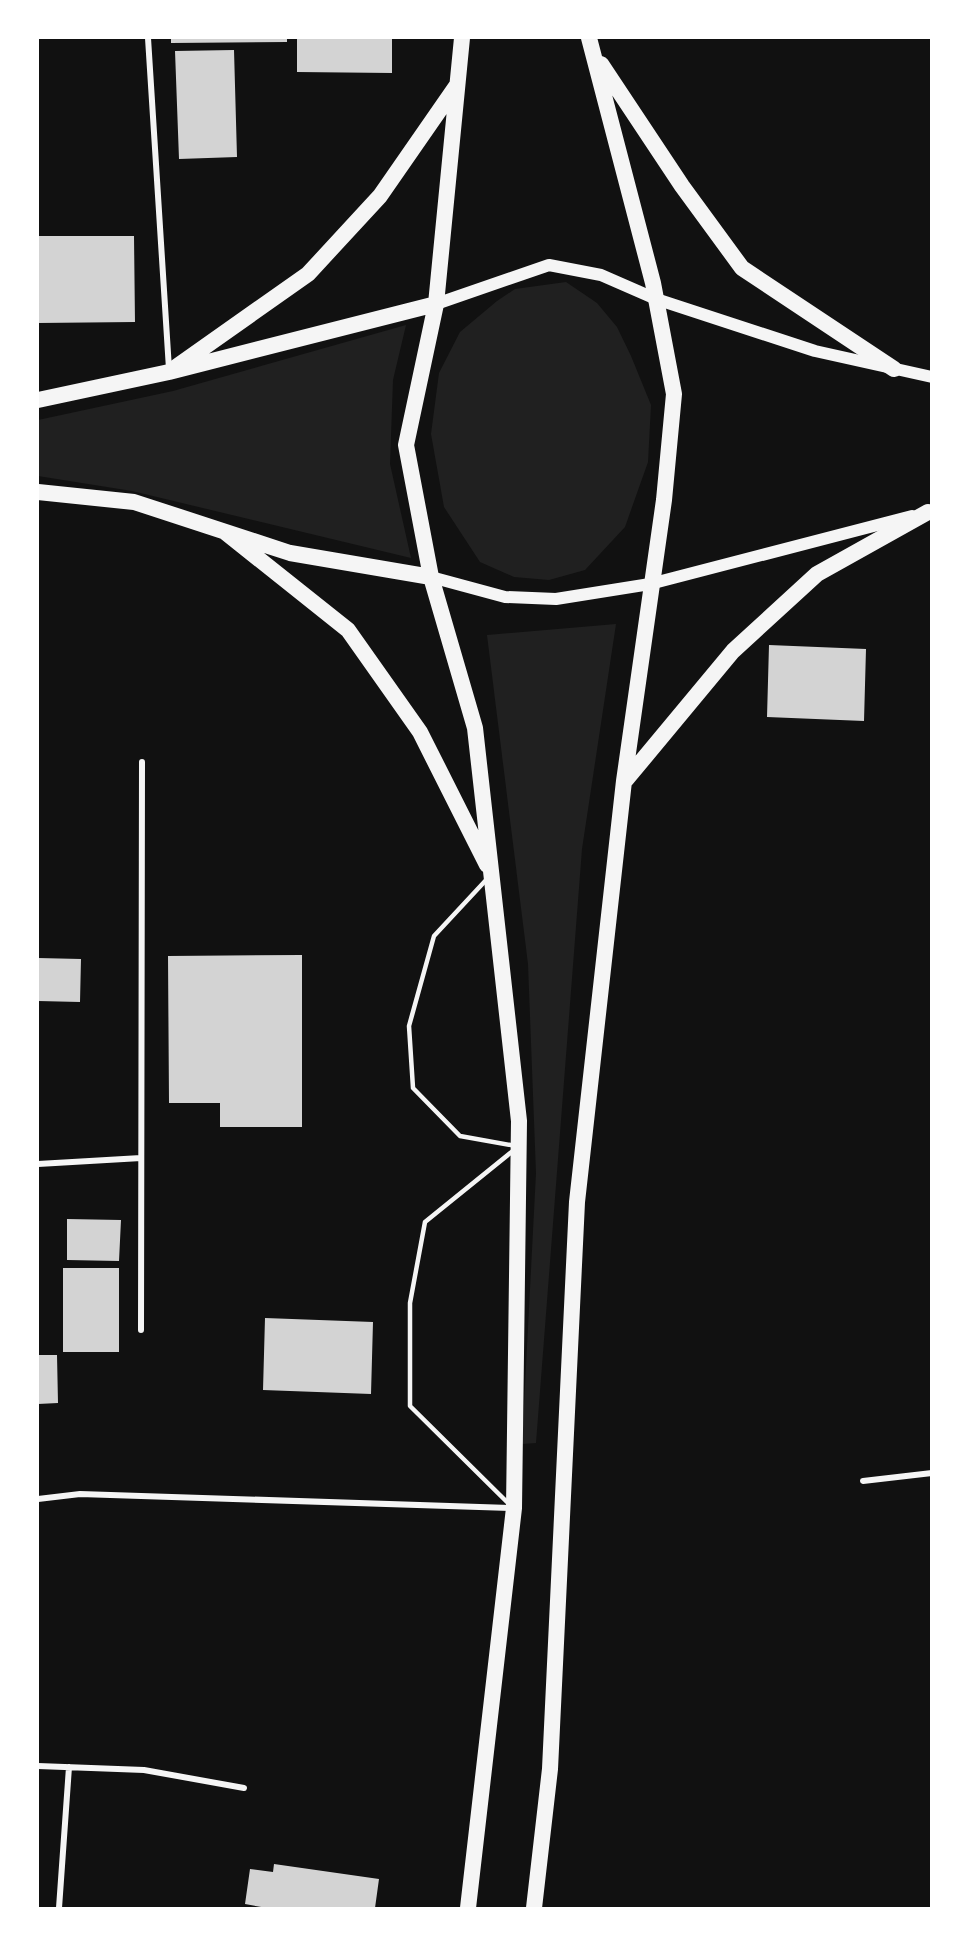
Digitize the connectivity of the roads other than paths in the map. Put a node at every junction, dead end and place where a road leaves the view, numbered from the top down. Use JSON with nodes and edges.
{"nodes":[{"id":1,"x":148,"y":38,"type":"edge"},
{"id":2,"x":462,"y":38,"type":"edge"},
{"id":3,"x":591,"y":45,"type":"edge"},
{"id":4,"x":457,"y":84,"type":"junction"},
{"id":5,"x":657,"y":298,"type":"junction"},
{"id":6,"x":436,"y":303,"type":"junction"},
{"id":7,"x":894,"y":369,"type":"junction"},
{"id":8,"x":170,"y":372,"type":"junction"},
{"id":9,"x":932,"y":377,"type":"edge"},
{"id":10,"x":38,"y":400,"type":"edge"},
{"id":11,"x":38,"y":492,"type":"edge"},
{"id":12,"x":930,"y":511,"type":"edge"},
{"id":13,"x":225,"y":532,"type":"junction"},
{"id":14,"x":431,"y":576,"type":"junction"},
{"id":15,"x":650,"y":584,"type":"junction"},
{"id":16,"x":142,"y":762,"type":"dead end"},
{"id":17,"x":624,"y":781,"type":"junction"},
{"id":18,"x":492,"y":874,"type":"junction"},
{"id":19,"x":519,"y":1147,"type":"junction"},
{"id":20,"x":141,"y":1158,"type":"junction"},
{"id":21,"x":38,"y":1164,"type":"edge"},
{"id":22,"x":141,"y":1330,"type":"dead end"},
{"id":23,"x":932,"y":1473,"type":"edge"},
{"id":24,"x":863,"y":1481,"type":"dead end"},
{"id":25,"x":38,"y":1498,"type":"edge"},
{"id":26,"x":514,"y":1508,"type":"junction"},
{"id":27,"x":38,"y":1766,"type":"edge"},
{"id":28,"x":69,"y":1767,"type":"junction"},
{"id":29,"x":244,"y":1788,"type":"dead end"},
{"id":30,"x":59,"y":1908,"type":"edge"},
{"id":31,"x":468,"y":1908,"type":"edge"},
{"id":32,"x":534,"y":1908,"type":"edge"}],
"edges":[{"from":1,"to":8,"type":"street"},
{"from":2,"to":4,"type":"highway"},
{"from":3,"to":5,"type":"highway"},
{"from":3,"to":7,"type":"highway"},
{"from":4,"to":6,"type":"highway"},
{"from":4,"to":8,"type":"highway"},
{"from":5,"to":6,"type":"main road"},
{"from":5,"to":7,"type":"main road"},
{"from":5,"to":15,"type":"highway"},
{"from":6,"to":8,"type":"highway"},
{"from":6,"to":14,"type":"highway"},
{"from":7,"to":9,"type":"main road"},
{"from":8,"to":10,"type":"highway"},
{"from":11,"to":13,"type":"highway"},
{"from":12,"to":15,"type":"main road"},
{"from":12,"to":17,"type":"highway"},
{"from":13,"to":14,"type":"highway"},
{"from":13,"to":18,"type":"highway"},
{"from":14,"to":15,"type":"main road"},
{"from":14,"to":18,"type":"highway"},
{"from":15,"to":17,"type":"highway"},
{"from":16,"to":20,"type":"street"},
{"from":17,"to":32,"type":"highway"},
{"from":18,"to":19,"type":"highway"},
{"from":18,"to":19,"type":"lane"},
{"from":19,"to":26,"type":"highway"},
{"from":19,"to":26,"type":"lane"},
{"from":20,"to":21,"type":"street"},
{"from":20,"to":22,"type":"street"},
{"from":23,"to":24,"type":"street"},
{"from":25,"to":26,"type":"street"},
{"from":26,"to":31,"type":"highway"},
{"from":27,"to":28,"type":"street"},
{"from":28,"to":29,"type":"street"},
{"from":28,"to":30,"type":"street"}]}
